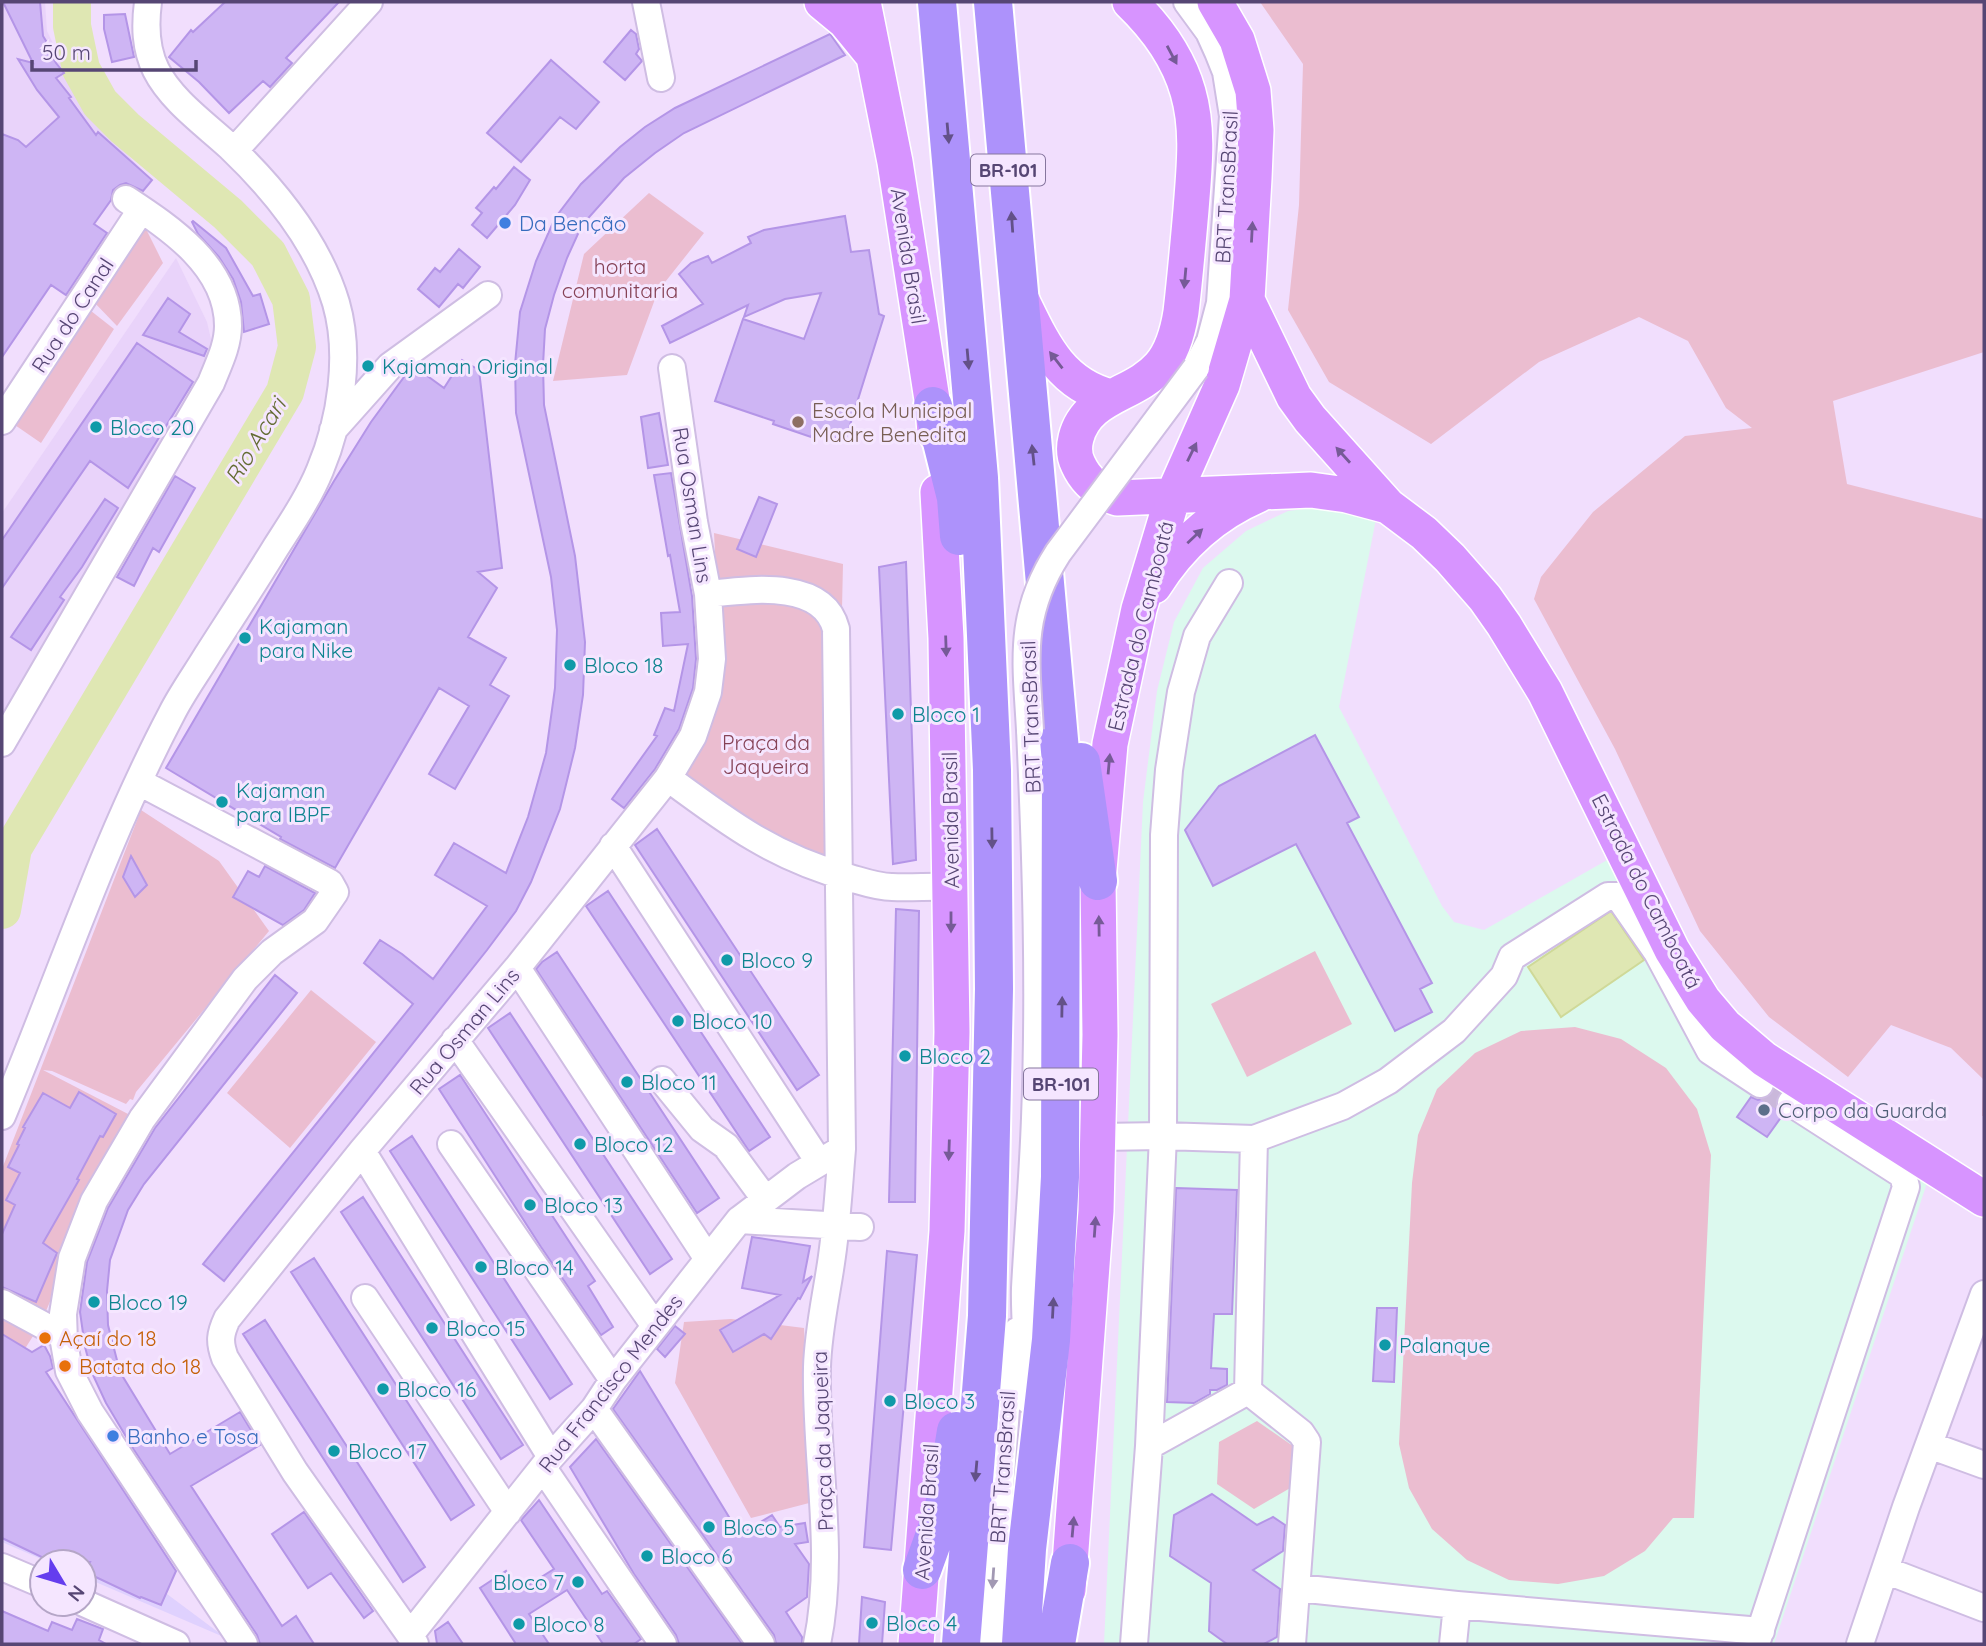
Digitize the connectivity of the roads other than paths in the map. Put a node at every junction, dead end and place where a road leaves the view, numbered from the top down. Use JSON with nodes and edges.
{"nodes":[{"id":1,"x":148,"y":2,"type":"edge"},
{"id":2,"x":369,"y":2,"type":"edge"},
{"id":3,"x":646,"y":2,"type":"edge"},
{"id":4,"x":822,"y":2,"type":"edge"},
{"id":5,"x":863,"y":2,"type":"edge"},
{"id":6,"x":937,"y":2,"type":"edge"},
{"id":7,"x":993,"y":2,"type":"edge"},
{"id":8,"x":1130,"y":2,"type":"edge"},
{"id":9,"x":1187,"y":2,"type":"edge"},
{"id":10,"x":1215,"y":2,"type":"edge"},
{"id":11,"x":872,"y":54,"type":"junction"},
{"id":12,"x":661,"y":78,"type":"dead end"},
{"id":13,"x":234,"y":151,"type":"junction"},
{"id":14,"x":1017,"y":290,"type":"junction"},
{"id":15,"x":488,"y":295,"type":"dead end"},
{"id":16,"x":1247,"y":300,"type":"junction"},
{"id":17,"x":672,"y":368,"type":"dead end"},
{"id":18,"x":1111,"y":397,"type":"junction"},
{"id":19,"x":933,"y":407,"type":"junction"},
{"id":20,"x":2,"y":421,"type":"edge"},
{"id":21,"x":333,"y":430,"type":"junction"},
{"id":22,"x":1270,"y":490,"type":"junction"},
{"id":23,"x":1172,"y":496,"type":"junction"},
{"id":24,"x":1388,"y":506,"type":"junction"},
{"id":25,"x":1040,"y":523,"type":"junction"},
{"id":26,"x":1228,"y":583,"type":"dead end"},
{"id":27,"x":708,"y":594,"type":"junction"},
{"id":28,"x":1139,"y":610,"type":"junction"},
{"id":29,"x":2,"y":743,"type":"edge"},
{"id":30,"x":992,"y":770,"type":"junction"},
{"id":31,"x":668,"y":778,"type":"junction"},
{"id":32,"x":139,"y":782,"type":"junction"},
{"id":33,"x":614,"y":846,"type":"junction"},
{"id":34,"x":838,"y":875,"type":"junction"},
{"id":35,"x":1098,"y":881,"type":"junction"},
{"id":36,"x":951,"y":887,"type":"junction"},
{"id":37,"x":517,"y":968,"type":"junction"},
{"id":38,"x":1718,"y":1039,"type":"junction"},
{"id":39,"x":455,"y":1040,"type":"junction"},
{"id":40,"x":662,"y":1080,"type":"dead end"},
{"id":41,"x":1760,"y":1084,"type":"tunnel mouth"},
{"id":42,"x":1791,"y":1103,"type":"tunnel mouth"},
{"id":43,"x":2,"y":1115,"type":"edge"},
{"id":44,"x":990,"y":1133,"type":"junction"},
{"id":45,"x":1163,"y":1136,"type":"junction"},
{"id":46,"x":1098,"y":1137,"type":"junction"},
{"id":47,"x":1254,"y":1139,"type":"junction"},
{"id":48,"x":451,"y":1144,"type":"dead end"},
{"id":49,"x":362,"y":1151,"type":"junction"},
{"id":50,"x":830,"y":1156,"type":"junction"},
{"id":51,"x":765,"y":1199,"type":"junction"},
{"id":52,"x":1984,"y":1199,"type":"edge"},
{"id":53,"x":739,"y":1220,"type":"junction"},
{"id":54,"x":848,"y":1226,"type":"junction"},
{"id":55,"x":708,"y":1259,"type":"junction"},
{"id":56,"x":1025,"y":1291,"type":"junction"},
{"id":57,"x":1984,"y":1294,"type":"edge"},
{"id":58,"x":365,"y":1298,"type":"dead end"},
{"id":59,"x":2,"y":1303,"type":"edge"},
{"id":60,"x":655,"y":1326,"type":"junction"},
{"id":61,"x":63,"y":1336,"type":"junction"},
{"id":62,"x":613,"y":1380,"type":"junction"},
{"id":63,"x":1248,"y":1391,"type":"junction"},
{"id":64,"x":594,"y":1409,"type":"junction"},
{"id":65,"x":1929,"y":1445,"type":"junction"},
{"id":66,"x":1149,"y":1446,"type":"junction"},
{"id":67,"x":547,"y":1462,"type":"junction"},
{"id":68,"x":1984,"y":1465,"type":"edge"},
{"id":69,"x":508,"y":1512,"type":"junction"},
{"id":70,"x":1070,"y":1563,"type":"junction"},
{"id":71,"x":2,"y":1567,"type":"edge"},
{"id":72,"x":922,"y":1570,"type":"junction"},
{"id":73,"x":1885,"y":1570,"type":"junction"},
{"id":74,"x":28,"y":1578,"type":"edge"},
{"id":75,"x":1298,"y":1588,"type":"junction"},
{"id":76,"x":1457,"y":1605,"type":"junction"},
{"id":77,"x":1984,"y":1608,"type":"edge"},
{"id":78,"x":98,"y":1609,"type":"edge"},
{"id":79,"x":1759,"y":1638,"type":"edge"},
{"id":80,"x":413,"y":1640,"type":"edge"},
{"id":81,"x":176,"y":1644,"type":"edge"},
{"id":82,"x":244,"y":1644,"type":"edge"},
{"id":83,"x":663,"y":1644,"type":"edge"},
{"id":84,"x":761,"y":1644,"type":"edge"},
{"id":85,"x":817,"y":1644,"type":"edge"},
{"id":86,"x":916,"y":1644,"type":"edge"},
{"id":87,"x":961,"y":1644,"type":"edge"},
{"id":88,"x":988,"y":1644,"type":"edge"},
{"id":89,"x":1008,"y":1644,"type":"edge"},
{"id":90,"x":1021,"y":1644,"type":"edge"},
{"id":91,"x":1056,"y":1644,"type":"edge"},
{"id":92,"x":1064,"y":1644,"type":"edge"},
{"id":93,"x":1134,"y":1644,"type":"edge"},
{"id":94,"x":1292,"y":1644,"type":"edge"},
{"id":95,"x":1453,"y":1644,"type":"edge"},
{"id":96,"x":1860,"y":1644,"type":"edge"}],
"edges":[{"from":1,"to":13,"type":"street"},
{"from":2,"to":13,"type":"street"},
{"from":3,"to":12,"type":"street"},
{"from":4,"to":11,"type":"main road"},
{"from":5,"to":11,"type":"main road","name":"Avenida Brasil"},
{"from":6,"to":30,"type":"highway","name":"Avenida Brasil","number":"BR-101","one_way":true},
{"from":14,"to":7,"type":"highway","number":"BR-101","one_way":true},
{"from":8,"to":18,"type":"main road","one_way":true},
{"from":9,"to":56,"type":"street","name":"BRT TransBrasil","bridge":true},
{"from":16,"to":10,"type":"main road","name":"Estrada do Camboatá","one_way":true},
{"from":11,"to":19,"type":"main road","name":"Avenida Brasil"},
{"from":13,"to":21,"type":"street"},
{"from":18,"to":14,"type":"main road","one_way":true},
{"from":25,"to":14,"type":"highway","number":"BR-101","one_way":true},
{"from":15,"to":21,"type":"street"},
{"from":23,"to":16,"type":"main road","name":"Estrada do Camboatá","one_way":true},
{"from":24,"to":16,"type":"main road","name":"Estrada do Camboatá","one_way":true},
{"from":17,"to":27,"type":"street","name":"Rua Osman Lins"},
{"from":18,"to":23,"type":"main road"},
{"from":19,"to":30,"type":"highway"},
{"from":19,"to":36,"type":"main road","name":"Avenida Brasil","one_way":true},
{"from":20,"to":29,"type":"street","name":"Rua do Canal"},
{"from":21,"to":32,"type":"street"},
{"from":22,"to":23,"type":"main road","name":"Estrada do Camboatá"},
{"from":22,"to":24,"type":"main road","name":"Estrada do Camboatá"},
{"from":28,"to":22,"type":"main road","one_way":true},
{"from":23,"to":28,"type":"main road","name":"Estrada do Camboatá"},
{"from":24,"to":38,"type":"main road","name":"Estrada do Camboatá"},
{"from":25,"to":35,"type":"highway"},
{"from":90,"to":25,"type":"highway","number":"BR-101","one_way":true},
{"from":26,"to":45,"type":"street"},
{"from":27,"to":31,"type":"street","name":"Rua Osman Lins"},
{"from":27,"to":34,"type":"street","name":"Praça da Jaqueira"},
{"from":35,"to":28,"type":"main road","name":"Estrada do Camboatá","one_way":true},
{"from":30,"to":44,"type":"highway","name":"Avenida Brasil","number":"BR-101","one_way":true},
{"from":31,"to":33,"type":"street","name":"Rua Osman Lins"},
{"from":31,"to":34,"type":"street"},
{"from":32,"to":43,"type":"street"},
{"from":32,"to":61,"type":"street"},
{"from":33,"to":37,"type":"street","name":"Rua Osman Lins"},
{"from":33,"to":50,"type":"street"},
{"from":34,"to":36,"type":"street"},
{"from":34,"to":50,"type":"street","name":"Praça da Jaqueira"},
{"from":46,"to":35,"type":"main road","one_way":true},
{"from":36,"to":72,"type":"main road","name":"Avenida Brasil","one_way":true},
{"from":37,"to":39,"type":"street","name":"Rua Osman Lins"},
{"from":37,"to":55,"type":"street"},
{"from":38,"to":41,"type":"street"},
{"from":38,"to":47,"type":"street"},
{"from":38,"to":52,"type":"main road","name":"Estrada do Camboatá"},
{"from":39,"to":49,"type":"street","name":"Rua Osman Lins"},
{"from":39,"to":60,"type":"street"},
{"from":40,"to":51,"type":"street"},
{"from":42,"to":79,"type":"street"},
{"from":44,"to":72,"type":"highway"},
{"from":44,"to":87,"type":"highway","name":"Avenida Brasil","number":"BR-101","one_way":true},
{"from":45,"to":46,"type":"street"},
{"from":45,"to":47,"type":"street"},
{"from":45,"to":66,"type":"street"},
{"from":70,"to":46,"type":"main road","one_way":true},
{"from":47,"to":63,"type":"street"},
{"from":48,"to":62,"type":"street"},
{"from":49,"to":67,"type":"street"},
{"from":49,"to":80,"type":"street","name":"Rua Osman Lins"},
{"from":50,"to":51,"type":"street","name":"Rua Francisco Mendes"},
{"from":50,"to":54,"type":"street","name":"Praça da Jaqueira"},
{"from":51,"to":53,"type":"street","name":"Rua Francisco Mendes"},
{"from":53,"to":54,"type":"street"},
{"from":53,"to":55,"type":"street","name":"Rua Francisco Mendes"},
{"from":54,"to":85,"type":"street","name":"Praça da Jaqueira"},
{"from":55,"to":60,"type":"street","name":"Rua Francisco Mendes"},
{"from":56,"to":88,"type":"street","name":"BRT TransBrasil","one_way":true},
{"from":56,"to":89,"type":"street","name":"BRT TransBrasil"},
{"from":57,"to":65,"type":"street"},
{"from":58,"to":69,"type":"street"},
{"from":59,"to":61,"type":"street"},
{"from":60,"to":62,"type":"street","name":"Rua Francisco Mendes"},
{"from":61,"to":82,"type":"street"},
{"from":62,"to":64,"type":"street","name":"Rua Francisco Mendes"},
{"from":63,"to":66,"type":"street"},
{"from":63,"to":75,"type":"street"},
{"from":64,"to":67,"type":"street","name":"Rua Francisco Mendes"},
{"from":64,"to":84,"type":"street"},
{"from":65,"to":68,"type":"street"},
{"from":65,"to":73,"type":"street"},
{"from":66,"to":93,"type":"street"},
{"from":67,"to":69,"type":"street","name":"Rua Francisco Mendes"},
{"from":67,"to":83,"type":"street"},
{"from":69,"to":80,"type":"street","name":"Rua Francisco Mendes"},
{"from":70,"to":91,"type":"highway"},
{"from":70,"to":92,"type":"main road"},
{"from":71,"to":74,"type":"street"},
{"from":72,"to":86,"type":"main road","name":"Avenida Brasil"},
{"from":73,"to":77,"type":"street"},
{"from":73,"to":96,"type":"street"},
{"from":75,"to":76,"type":"street"},
{"from":75,"to":94,"type":"street"},
{"from":76,"to":79,"type":"street"},
{"from":76,"to":95,"type":"street"},
{"from":78,"to":81,"type":"street"}]}
